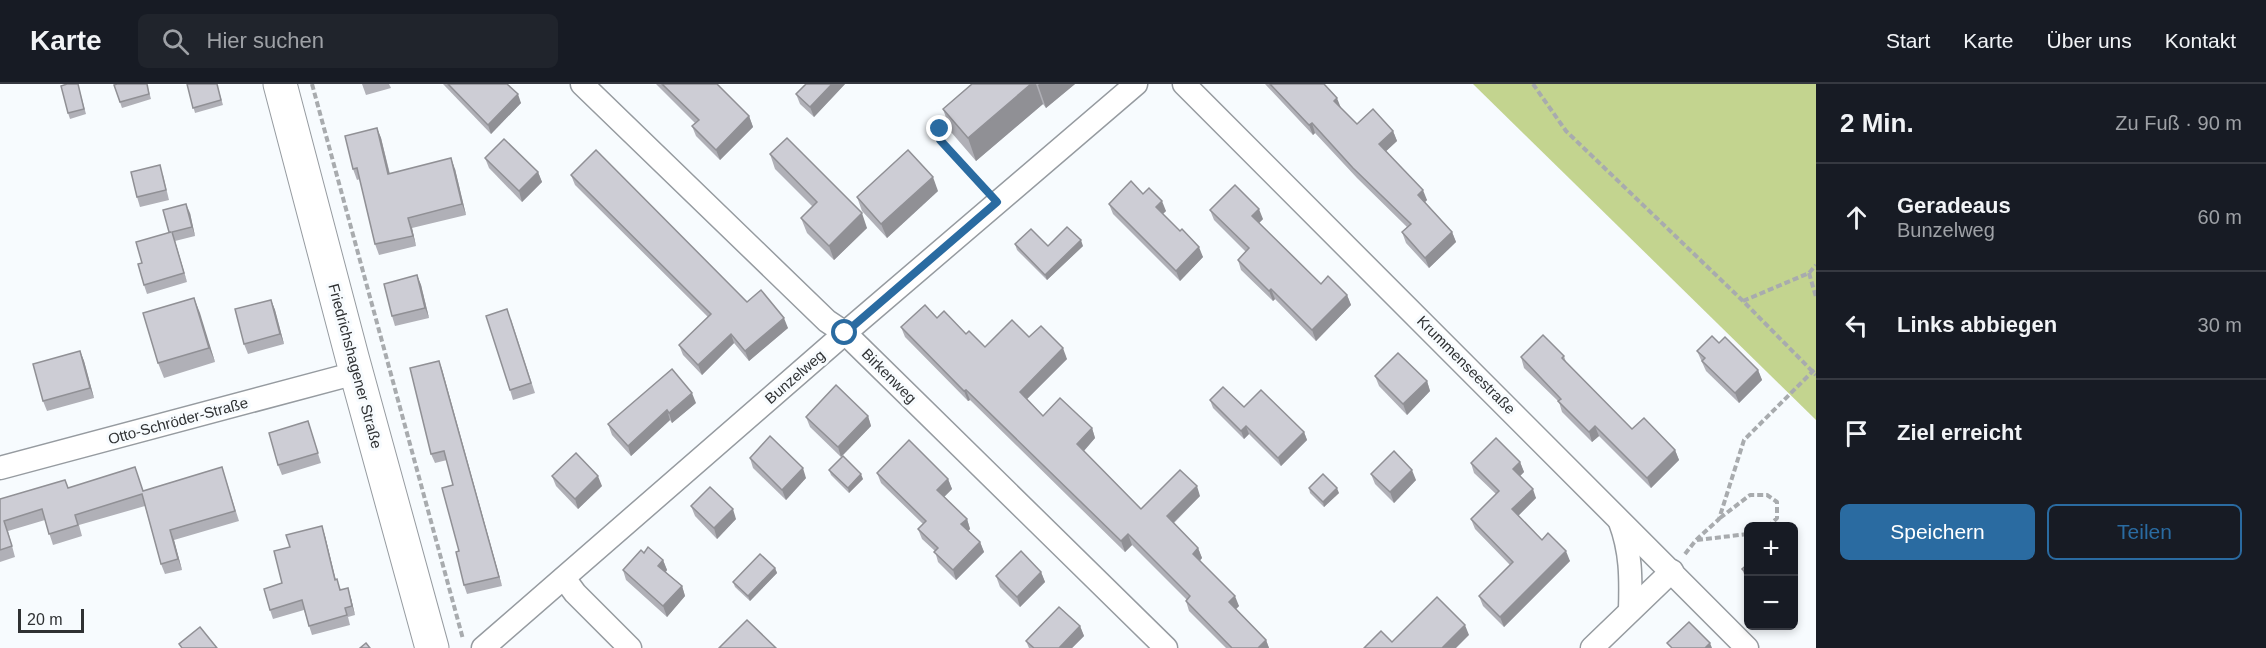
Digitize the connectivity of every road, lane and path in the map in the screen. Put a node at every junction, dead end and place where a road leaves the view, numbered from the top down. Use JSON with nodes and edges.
{"nodes":[{"id":1,"x":280,"y":84,"type":"edge"},
{"id":2,"x":312,"y":84,"type":"edge"},
{"id":3,"x":582,"y":84,"type":"edge"},
{"id":4,"x":1136,"y":84,"type":"edge"},
{"id":5,"x":1184,"y":84,"type":"edge"},
{"id":6,"x":1533,"y":84,"type":"edge"},
{"id":7,"x":955,"y":116,"type":"edge"},
{"id":8,"x":997,"y":202,"type":"junction"},
{"id":9,"x":1816,"y":265,"type":"edge"},
{"id":10,"x":1809,"y":273,"type":"junction"},
{"id":11,"x":1816,"y":297,"type":"edge"},
{"id":12,"x":1743,"y":301,"type":"junction"},
{"id":13,"x":845,"y":333,"type":"junction"},
{"id":14,"x":1815,"y":372,"type":"edge"},
{"id":15,"x":356,"y":373,"type":"junction"},
{"id":16,"x":0,"y":468,"type":"edge"},
{"id":17,"x":1618,"y":517,"type":"junction"},
{"id":18,"x":1719,"y":519,"type":"junction"},
{"id":19,"x":1773,"y":522,"type":"edge"},
{"id":20,"x":1744,"y":535,"type":"edge"},
{"id":21,"x":1696,"y":540,"type":"junction"},
{"id":22,"x":1672,"y":571,"type":"junction"},
{"id":23,"x":564,"y":578,"type":"junction"},
{"id":24,"x":1630,"y":610,"type":"junction"},
{"id":25,"x":432,"y":648,"type":"edge"},
{"id":26,"x":465,"y":648,"type":"edge"},
{"id":27,"x":483,"y":648,"type":"edge"},
{"id":28,"x":630,"y":648,"type":"edge"},
{"id":29,"x":1166,"y":648,"type":"edge"},
{"id":30,"x":1592,"y":648,"type":"edge"},
{"id":31,"x":1747,"y":648,"type":"edge"}],
"edges":[{"from":1,"to":15,"type":"main road","name":"Friedrichshagener Straße"},
{"from":2,"to":26,"type":"path"},
{"from":3,"to":13,"type":"street","name":"Birkenweg"},
{"from":4,"to":8,"type":"street","name":"Bunzelweg"},
{"from":5,"to":17,"type":"street","name":"Krummenseestraße"},
{"from":6,"to":12,"type":"path"},
{"from":7,"to":8,"type":"path"},
{"from":8,"to":13,"type":"street","name":"Bunzelweg"},
{"from":9,"to":10,"type":"path"},
{"from":10,"to":11,"type":"path"},
{"from":10,"to":12,"type":"path"},
{"from":12,"to":14,"type":"path"},
{"from":13,"to":23,"type":"street","name":"Bunzelweg"},
{"from":13,"to":29,"type":"street","name":"Birkenweg"},
{"from":14,"to":18,"type":"path"},
{"from":15,"to":16,"type":"street","name":"Otto-Schröder-Straße"},
{"from":15,"to":25,"type":"main road","name":"Friedrichshagener Straße"},
{"from":17,"to":22,"type":"street","name":"Krummenseestraße"},
{"from":17,"to":24,"type":"street"},
{"from":18,"to":19,"type":"path"},
{"from":18,"to":21,"type":"path"},
{"from":20,"to":21,"type":"path"},
{"from":21,"to":22,"type":"path"},
{"from":22,"to":24,"type":"street"},
{"from":22,"to":31,"type":"street","name":"Krummenseestraße"},
{"from":23,"to":27,"type":"street","name":"Bunzelweg"},
{"from":23,"to":28,"type":"street"},
{"from":24,"to":30,"type":"street"}]}
